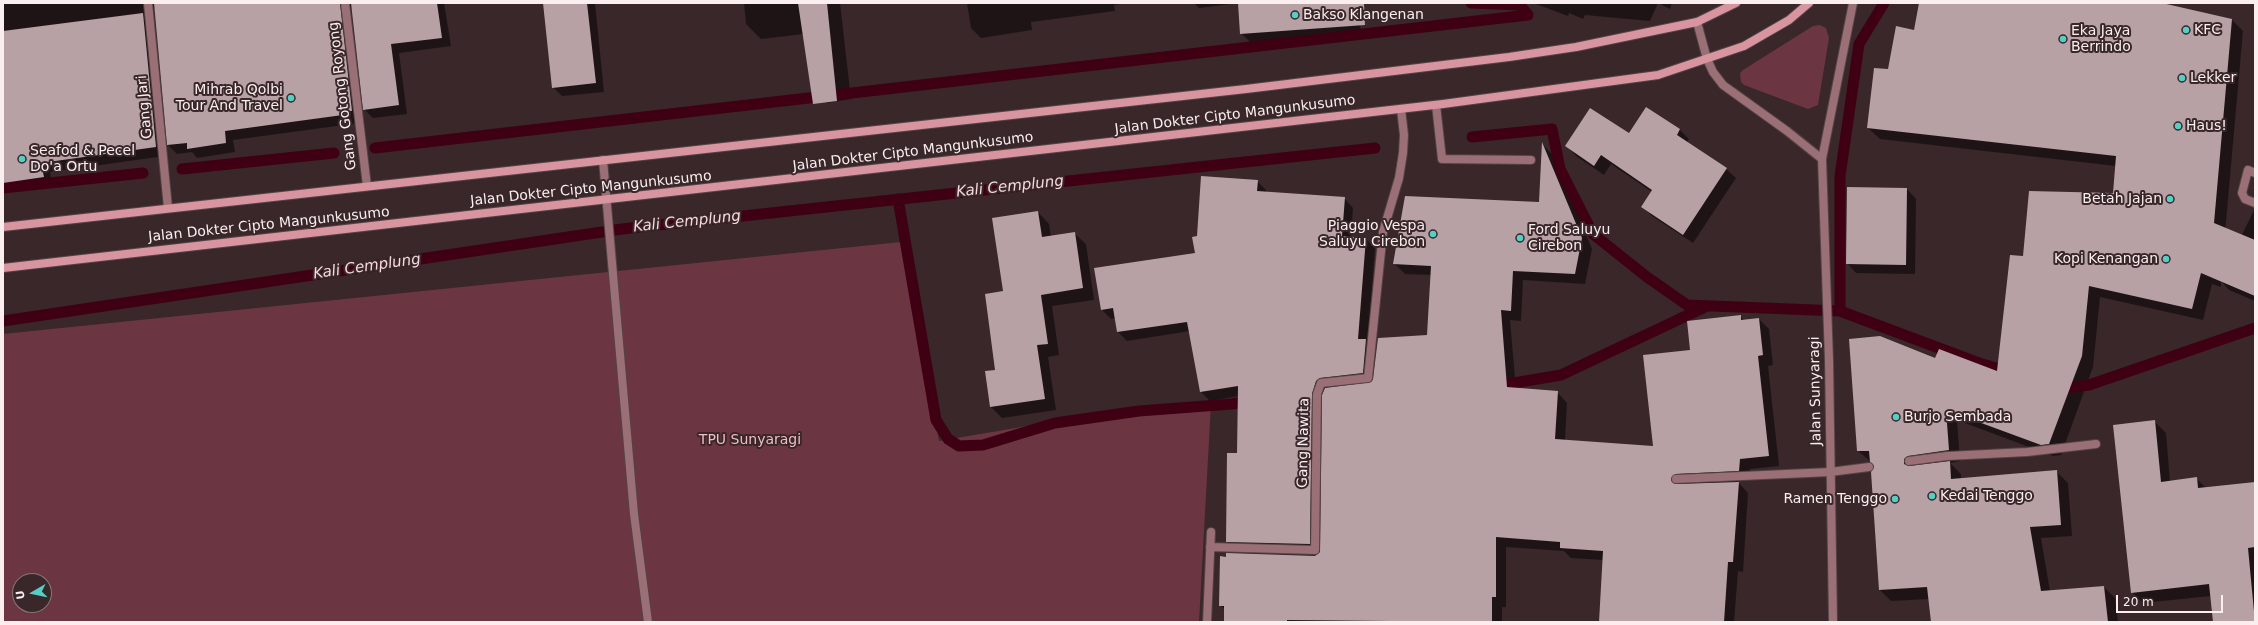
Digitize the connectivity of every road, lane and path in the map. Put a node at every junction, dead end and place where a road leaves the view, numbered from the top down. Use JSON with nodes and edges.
{"nodes":[{"id":1,"x":148,"y":3,"type":"edge"},
{"id":2,"x":345,"y":3,"type":"edge"},
{"id":3,"x":1736,"y":3,"type":"edge"},
{"id":4,"x":1809,"y":3,"type":"edge"},
{"id":5,"x":1853,"y":3,"type":"edge"},
{"id":6,"x":1697,"y":22,"type":"junction"},
{"id":7,"x":1707,"y":59,"type":"junction"},
{"id":8,"x":1436,"y":105,"type":"junction"},
{"id":9,"x":1401,"y":109,"type":"junction"},
{"id":10,"x":602,"y":160,"type":"junction"},
{"id":11,"x":1531,"y":160,"type":"dead end"},
{"id":12,"x":1822,"y":160,"type":"junction"},
{"id":13,"x":2251,"y":171,"type":"edge"},
{"id":14,"x":367,"y":186,"type":"junction"},
{"id":15,"x":606,"y":200,"type":"junction"},
{"id":16,"x":2255,"y":203,"type":"edge"},
{"id":17,"x":168,"y":208,"type":"junction"},
{"id":18,"x":3,"y":227,"type":"edge"},
{"id":19,"x":3,"y":268,"type":"edge"},
{"id":20,"x":2096,"y":444,"type":"dead end"},
{"id":21,"x":1909,"y":461,"type":"dead end"},
{"id":22,"x":1869,"y":467,"type":"dead end"},
{"id":23,"x":1830,"y":472,"type":"junction"},
{"id":24,"x":1676,"y":480,"type":"dead end"},
{"id":25,"x":1211,"y":532,"type":"dead end"},
{"id":26,"x":1210,"y":547,"type":"junction"},
{"id":27,"x":648,"y":622,"type":"edge"},
{"id":28,"x":1207,"y":622,"type":"edge"},
{"id":29,"x":1833,"y":622,"type":"edge"}],
"edges":[{"from":1,"to":17,"type":"street","name":"Gang Jari"},
{"from":2,"to":14,"type":"street","name":"Gang Gotong Royong"},
{"from":3,"to":6,"type":"main road","name":"Jalan Dokter Cipto Mangunkusumo"},
{"from":4,"to":7,"type":"main road","name":"Jalan Dokter Cipto Mangunkusumo"},
{"from":5,"to":12,"type":"street","name":"Jalan Sunyaragi"},
{"from":6,"to":7,"type":"street"},
{"from":6,"to":10,"type":"main road","name":"Jalan Dokter Cipto Mangunkusumo"},
{"from":7,"to":8,"type":"main road","name":"Jalan Dokter Cipto Mangunkusumo"},
{"from":7,"to":12,"type":"street"},
{"from":8,"to":9,"type":"main road","name":"Jalan Dokter Cipto Mangunkusumo"},
{"from":8,"to":11,"type":"street"},
{"from":9,"to":15,"type":"main road","name":"Jalan Dokter Cipto Mangunkusumo"},
{"from":9,"to":26,"type":"street","name":"Gang Nawita"},
{"from":10,"to":14,"type":"main road","name":"Jalan Dokter Cipto Mangunkusumo"},
{"from":10,"to":15,"type":"street"},
{"from":12,"to":23,"type":"street","name":"Jalan Sunyaragi"},
{"from":13,"to":16,"type":"street"},
{"from":14,"to":17,"type":"main road","name":"Jalan Dokter Cipto Mangunkusumo"},
{"from":15,"to":19,"type":"main road","name":"Jalan Dokter Cipto Mangunkusumo"},
{"from":15,"to":27,"type":"street"},
{"from":17,"to":18,"type":"main road","name":"Jalan Dokter Cipto Mangunkusumo"},
{"from":20,"to":21,"type":"street"},
{"from":22,"to":23,"type":"street"},
{"from":23,"to":24,"type":"street"},
{"from":23,"to":29,"type":"street","name":"Jalan Sunyaragi"},
{"from":25,"to":26,"type":"street"},
{"from":26,"to":28,"type":"street"}]}
